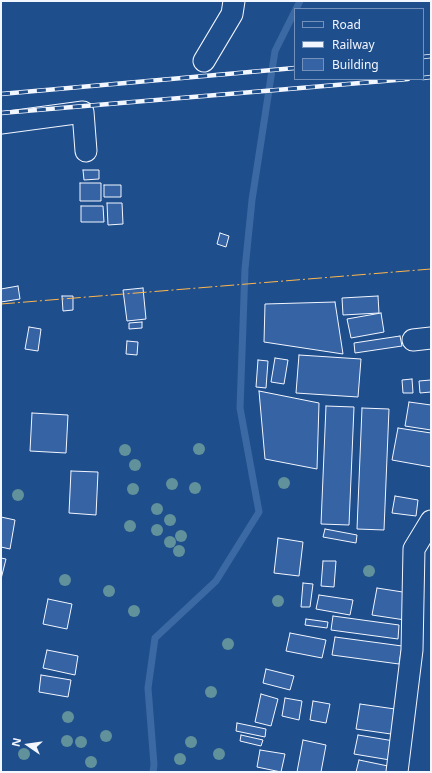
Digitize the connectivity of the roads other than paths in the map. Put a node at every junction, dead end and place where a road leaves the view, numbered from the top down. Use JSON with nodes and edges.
{"nodes":[{"id":1,"x":234,"y":1,"type":"edge"},
{"id":2,"x":204,"y":61,"type":"dead end"},
{"id":3,"x":1,"y":123,"type":"edge"},
{"id":4,"x":86,"y":151,"type":"dead end"},
{"id":5,"x":431,"y":521,"type":"edge"},
{"id":6,"x":397,"y":772,"type":"edge"}],
"edges":[{"from":1,"to":2,"type":"street"},
{"from":3,"to":4,"type":"street"},
{"from":5,"to":6,"type":"street"}]}
